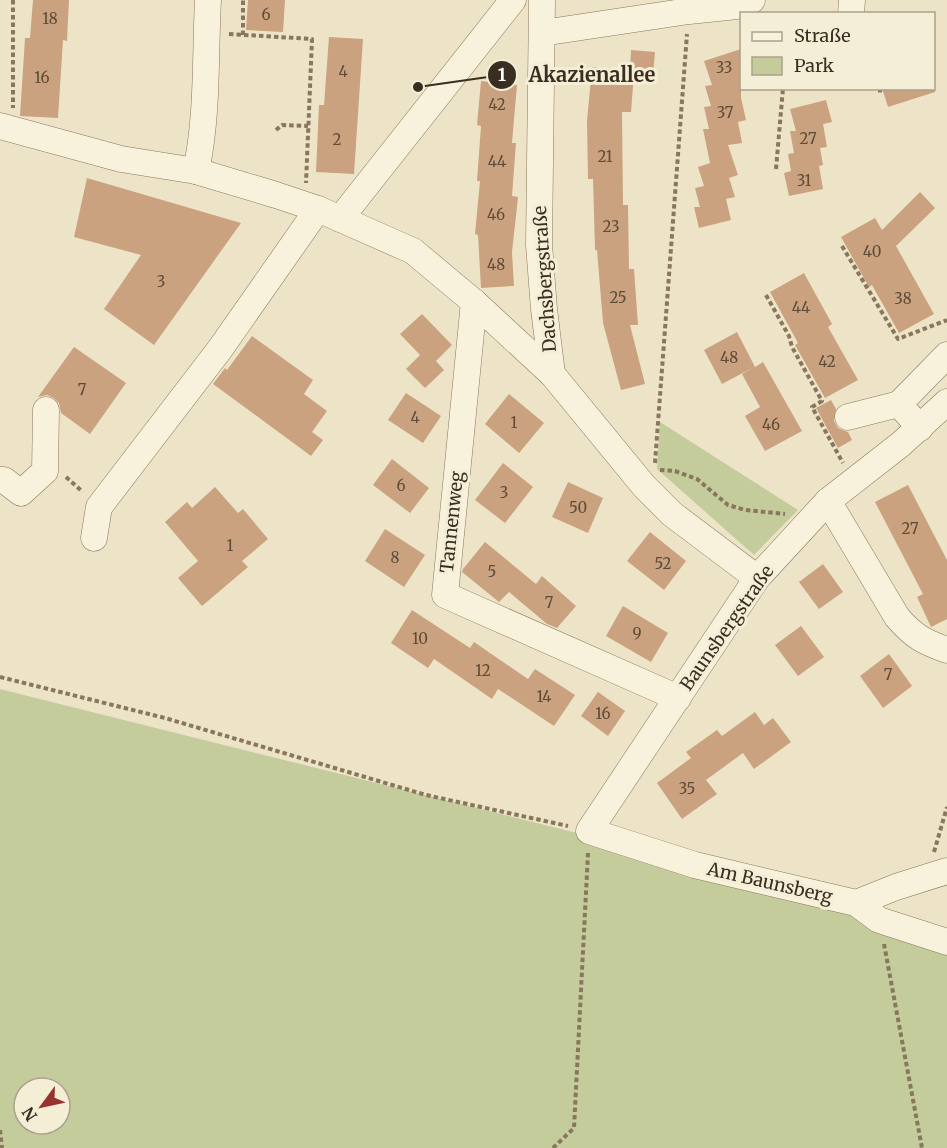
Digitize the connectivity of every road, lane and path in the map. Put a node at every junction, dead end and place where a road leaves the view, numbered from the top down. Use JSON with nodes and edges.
{"nodes":[{"id":1,"x":13,"y":0,"type":"edge"},
{"id":2,"x":208,"y":0,"type":"edge"},
{"id":3,"x":243,"y":0,"type":"edge"},
{"id":4,"x":513,"y":0,"type":"edge"},
{"id":5,"x":542,"y":0,"type":"edge"},
{"id":6,"x":752,"y":0,"type":"edge"},
{"id":7,"x":689,"y":11,"type":"junction"},
{"id":8,"x":207,"y":32,"type":"junction"},
{"id":9,"x":542,"y":33,"type":"junction"},
{"id":10,"x":243,"y":35,"type":"junction"},
{"id":11,"x":783,"y":90,"type":"edge"},
{"id":12,"x":880,"y":90,"type":"edge"},
{"id":13,"x":880,"y":95,"type":"dead end"},
{"id":14,"x":308,"y":126,"type":"junction"},
{"id":15,"x":7,"y":128,"type":"edge"},
{"id":16,"x":276,"y":130,"type":"dead end"},
{"id":17,"x":776,"y":169,"type":"dead end"},
{"id":18,"x":196,"y":171,"type":"junction"},
{"id":19,"x":321,"y":211,"type":"junction"},
{"id":20,"x":842,"y":246,"type":"dead end"},
{"id":21,"x":766,"y":295,"type":"dead end"},
{"id":22,"x":474,"y":302,"type":"junction"},
{"id":23,"x":947,"y":320,"type":"edge"},
{"id":24,"x":947,"y":355,"type":"edge"},
{"id":25,"x":552,"y":374,"type":"junction"},
{"id":26,"x":947,"y":402,"type":"edge"},
{"id":27,"x":899,"y":404,"type":"junction"},
{"id":28,"x":46,"y":410,"type":"dead end"},
{"id":29,"x":848,"y":417,"type":"dead end"},
{"id":30,"x":920,"y":428,"type":"junction"},
{"id":31,"x":858,"y":479,"type":"junction"},
{"id":32,"x":10,"y":486,"type":"edge"},
{"id":33,"x":828,"y":501,"type":"junction"},
{"id":34,"x":806,"y":526,"type":"junction"},
{"id":35,"x":94,"y":538,"type":"dead end"},
{"id":36,"x":757,"y":578,"type":"junction"},
{"id":37,"x":947,"y":651,"type":"edge"},
{"id":38,"x":0,"y":677,"type":"edge"},
{"id":39,"x":678,"y":698,"type":"junction"},
{"id":40,"x":947,"y":807,"type":"edge"},
{"id":41,"x":589,"y":831,"type":"junction"},
{"id":42,"x":937,"y":874,"type":"edge"},
{"id":43,"x":856,"y":903,"type":"junction"},
{"id":44,"x":879,"y":920,"type":"junction"},
{"id":45,"x":947,"y":942,"type":"edge"},
{"id":46,"x":0,"y":1131,"type":"edge"},
{"id":47,"x":2,"y":1148,"type":"edge"},
{"id":48,"x":553,"y":1148,"type":"edge"},
{"id":49,"x":922,"y":1148,"type":"edge"}],
"edges":[{"from":1,"to":15,"type":"path"},
{"from":2,"to":8,"type":"street"},
{"from":3,"to":10,"type":"path"},
{"from":4,"to":19,"type":"street"},
{"from":5,"to":9,"type":"street","name":"Dachsbergstraße"},
{"from":6,"to":7,"type":"street"},
{"from":7,"to":9,"type":"street"},
{"from":7,"to":34,"type":"path"},
{"from":8,"to":10,"type":"path"},
{"from":8,"to":18,"type":"street"},
{"from":9,"to":25,"type":"street","name":"Dachsbergstraße"},
{"from":10,"to":14,"type":"path"},
{"from":11,"to":17,"type":"path"},
{"from":12,"to":13,"type":"path"},
{"from":14,"to":16,"type":"path"},
{"from":14,"to":19,"type":"path"},
{"from":15,"to":18,"type":"street"},
{"from":18,"to":19,"type":"street"},
{"from":19,"to":22,"type":"street"},
{"from":19,"to":35,"type":"street"},
{"from":20,"to":23,"type":"path"},
{"from":21,"to":31,"type":"path"},
{"from":22,"to":25,"type":"street"},
{"from":22,"to":39,"type":"street","name":"Tannenweg"},
{"from":24,"to":27,"type":"street"},
{"from":25,"to":36,"type":"street","name":"Dachsbergstraße"},
{"from":26,"to":30,"type":"street","name":"Baunsbergstraße"},
{"from":27,"to":29,"type":"street"},
{"from":27,"to":30,"type":"street"},
{"from":28,"to":32,"type":"street"},
{"from":30,"to":31,"type":"street","name":"Baunsbergstraße"},
{"from":31,"to":33,"type":"street","name":"Baunsbergstraße"},
{"from":33,"to":34,"type":"street","name":"Baunsbergstraße"},
{"from":33,"to":37,"type":"street"},
{"from":34,"to":36,"type":"street","name":"Baunsbergstraße"},
{"from":36,"to":39,"type":"street","name":"Baunsbergstraße"},
{"from":38,"to":41,"type":"path"},
{"from":39,"to":41,"type":"street","name":"Baunsbergstraße"},
{"from":40,"to":42,"type":"path"},
{"from":41,"to":43,"type":"street","name":"Am Baunsberg"},
{"from":41,"to":48,"type":"path"},
{"from":42,"to":43,"type":"street"},
{"from":43,"to":44,"type":"street","name":"Am Baunsberg"},
{"from":44,"to":45,"type":"street","name":"Am Baunsberg"},
{"from":44,"to":49,"type":"path"},
{"from":46,"to":47,"type":"path"}]}
